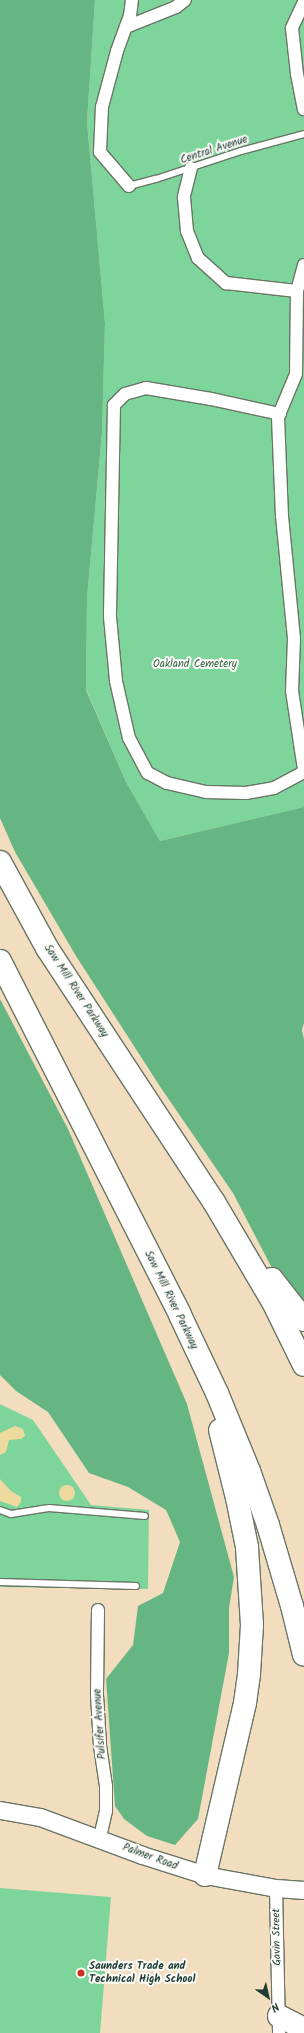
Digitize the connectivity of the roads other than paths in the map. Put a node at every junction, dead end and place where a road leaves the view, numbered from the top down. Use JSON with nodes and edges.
{"nodes":[{"id":1,"x":132,"y":0,"type":"edge"},
{"id":2,"x":185,"y":0,"type":"edge"},
{"id":3,"x":304,"y":2,"type":"edge"},
{"id":4,"x":126,"y":26,"type":"junction"},
{"id":5,"x":304,"y":109,"type":"edge"},
{"id":6,"x":304,"y":134,"type":"edge"},
{"id":7,"x":191,"y":168,"type":"junction"},
{"id":8,"x":129,"y":186,"type":"joint"},
{"id":9,"x":304,"y":265,"type":"edge"},
{"id":10,"x":297,"y":291,"type":"junction"},
{"id":11,"x":300,"y":350,"type":"edge"},
{"id":12,"x":280,"y":414,"type":"junction"},
{"id":13,"x":298,"y":663,"type":"edge"},
{"id":14,"x":304,"y":769,"type":"edge"},
{"id":15,"x":304,"y":772,"type":"edge"},
{"id":16,"x":0,"y":862,"type":"edge"},
{"id":17,"x":0,"y":960,"type":"edge"},
{"id":18,"x":214,"y":1202,"type":"junction"},
{"id":19,"x":304,"y":1320,"type":"edge"},
{"id":20,"x":304,"y":1364,"type":"edge"},
{"id":21,"x":204,"y":1367,"type":"junction"},
{"id":22,"x":0,"y":1510,"type":"edge"},
{"id":23,"x":145,"y":1516,"type":"dead end"},
{"id":24,"x":0,"y":1582,"type":"edge"},
{"id":25,"x":136,"y":1586,"type":"dead end"},
{"id":26,"x":98,"y":1610,"type":"dead end"},
{"id":27,"x":304,"y":1654,"type":"edge"},
{"id":28,"x":0,"y":1810,"type":"edge"},
{"id":29,"x":100,"y":1838,"type":"junction"},
{"id":30,"x":205,"y":1875,"type":"junction"},
{"id":31,"x":276,"y":1888,"type":"junction"},
{"id":32,"x":304,"y":1890,"type":"edge"},
{"id":33,"x":279,"y":2025,"type":"edge"},
{"id":34,"x":304,"y":2029,"type":"edge"}],
"edges":[{"from":1,"to":4,"type":"street"},
{"from":2,"to":4,"type":"street"},
{"from":3,"to":5,"type":"street"},
{"from":4,"to":8,"type":"street"},
{"from":6,"to":7,"type":"lane","name":"Central Avenue"},
{"from":7,"to":8,"type":"lane","name":"Central Avenue"},
{"from":7,"to":10,"type":"street"},
{"from":9,"to":10,"type":"street"},
{"from":10,"to":11,"type":"street"},
{"from":11,"to":12,"type":"street"},
{"from":12,"to":13,"type":"street"},
{"from":12,"to":15,"type":"street"},
{"from":13,"to":14,"type":"street"},
{"from":16,"to":18,"type":"highway","name":"Saw Mill River Parkway"},
{"from":17,"to":21,"type":"highway","name":"Saw Mill River Parkway"},
{"from":18,"to":19,"type":"highway"},
{"from":18,"to":20,"type":"highway","name":"Saw Mill River Parkway"},
{"from":21,"to":27,"type":"highway","name":"Saw Mill River Parkway"},
{"from":21,"to":30,"type":"highway"},
{"from":22,"to":23,"type":"lane"},
{"from":24,"to":25,"type":"lane"},
{"from":26,"to":29,"type":"street","name":"Pulsifer Avenue"},
{"from":28,"to":29,"type":"street","name":"Palmer Road"},
{"from":29,"to":30,"type":"street","name":"Palmer Road"},
{"from":30,"to":31,"type":"street","name":"Palmer Road"},
{"from":31,"to":32,"type":"street","name":"Palmer Road"},
{"from":31,"to":33,"type":"street","name":"Gavin Street"},
{"from":33,"to":34,"type":"highway"}]}
